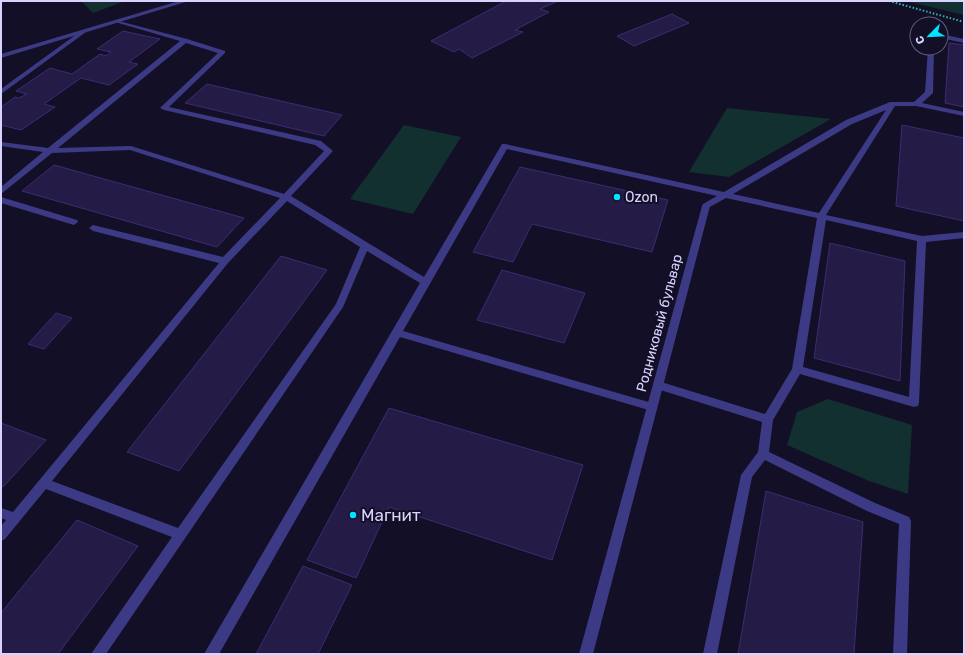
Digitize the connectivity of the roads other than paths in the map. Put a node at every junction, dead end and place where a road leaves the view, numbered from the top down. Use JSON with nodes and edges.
{"nodes":[{"id":1,"x":186,"y":1,"type":"edge"},
{"id":2,"x":175,"y":3,"type":"edge"},
{"id":3,"x":117,"y":21,"type":"junction"},
{"id":4,"x":83,"y":32,"type":"junction"},
{"id":5,"x":949,"y":38,"type":"edge"},
{"id":6,"x":186,"y":40,"type":"junction"},
{"id":7,"x":964,"y":41,"type":"edge"},
{"id":8,"x":1,"y":56,"type":"edge"},
{"id":9,"x":931,"y":56,"type":"edge"},
{"id":10,"x":1,"y":92,"type":"edge"},
{"id":11,"x":893,"y":104,"type":"junction"},
{"id":12,"x":916,"y":104,"type":"junction"},
{"id":13,"x":964,"y":114,"type":"edge"},
{"id":14,"x":1,"y":144,"type":"edge"},
{"id":15,"x":51,"y":151,"type":"junction"},
{"id":16,"x":1,"y":191,"type":"edge"},
{"id":17,"x":726,"y":195,"type":"junction"},
{"id":18,"x":286,"y":197,"type":"junction"},
{"id":19,"x":1,"y":200,"type":"edge"},
{"id":20,"x":822,"y":215,"type":"junction"},
{"id":21,"x":74,"y":222,"type":"dead end"},
{"id":22,"x":93,"y":228,"type":"dead end"},
{"id":23,"x":964,"y":235,"type":"edge"},
{"id":24,"x":922,"y":239,"type":"junction"},
{"id":25,"x":365,"y":246,"type":"junction"},
{"id":26,"x":225,"y":261,"type":"junction"},
{"id":27,"x":427,"y":283,"type":"junction"},
{"id":28,"x":397,"y":333,"type":"junction"},
{"id":29,"x":797,"y":369,"type":"junction"},
{"id":30,"x":658,"y":386,"type":"junction"},
{"id":31,"x":652,"y":407,"type":"junction"},
{"id":32,"x":768,"y":419,"type":"junction"},
{"id":33,"x":763,"y":454,"type":"junction"},
{"id":34,"x":42,"y":483,"type":"junction"},
{"id":35,"x":1,"y":513,"type":"edge"},
{"id":36,"x":15,"y":518,"type":"junction"},
{"id":37,"x":1,"y":535,"type":"edge"},
{"id":38,"x":180,"y":535,"type":"junction"},
{"id":39,"x":98,"y":654,"type":"edge"},
{"id":40,"x":211,"y":654,"type":"edge"},
{"id":41,"x":586,"y":654,"type":"edge"},
{"id":42,"x":710,"y":654,"type":"edge"},
{"id":43,"x":900,"y":654,"type":"edge"}],
"edges":[{"from":1,"to":2,"type":"street"},
{"from":2,"to":3,"type":"street"},
{"from":3,"to":4,"type":"street"},
{"from":3,"to":6,"type":"street"},
{"from":4,"to":8,"type":"street"},
{"from":4,"to":10,"type":"street"},
{"from":5,"to":7,"type":"street"},
{"from":6,"to":15,"type":"street"},
{"from":6,"to":18,"type":"street"},
{"from":9,"to":12,"type":"street"},
{"from":11,"to":12,"type":"street"},
{"from":11,"to":17,"type":"street","name":"Родниковый бульвар"},
{"from":11,"to":20,"type":"street"},
{"from":12,"to":13,"type":"street"},
{"from":14,"to":15,"type":"street"},
{"from":15,"to":16,"type":"street"},
{"from":15,"to":18,"type":"street"},
{"from":17,"to":20,"type":"street"},
{"from":17,"to":27,"type":"street"},
{"from":17,"to":30,"type":"street","name":"Родниковый бульвар"},
{"from":18,"to":25,"type":"street"},
{"from":18,"to":26,"type":"street"},
{"from":19,"to":21,"type":"street"},
{"from":20,"to":24,"type":"street"},
{"from":20,"to":29,"type":"street"},
{"from":22,"to":26,"type":"street"},
{"from":23,"to":24,"type":"street"},
{"from":24,"to":29,"type":"street"},
{"from":25,"to":27,"type":"street"},
{"from":25,"to":38,"type":"street"},
{"from":26,"to":34,"type":"street"},
{"from":27,"to":28,"type":"street"},
{"from":28,"to":31,"type":"street"},
{"from":28,"to":40,"type":"street"},
{"from":29,"to":32,"type":"street"},
{"from":30,"to":31,"type":"street","name":"Родниковый бульвар"},
{"from":30,"to":32,"type":"street"},
{"from":31,"to":41,"type":"street","name":"Родниковый бульвар"},
{"from":32,"to":33,"type":"street"},
{"from":33,"to":42,"type":"street"},
{"from":33,"to":43,"type":"street"},
{"from":34,"to":36,"type":"street"},
{"from":34,"to":38,"type":"street"},
{"from":35,"to":36,"type":"street"},
{"from":36,"to":37,"type":"street"},
{"from":38,"to":39,"type":"street"}]}
